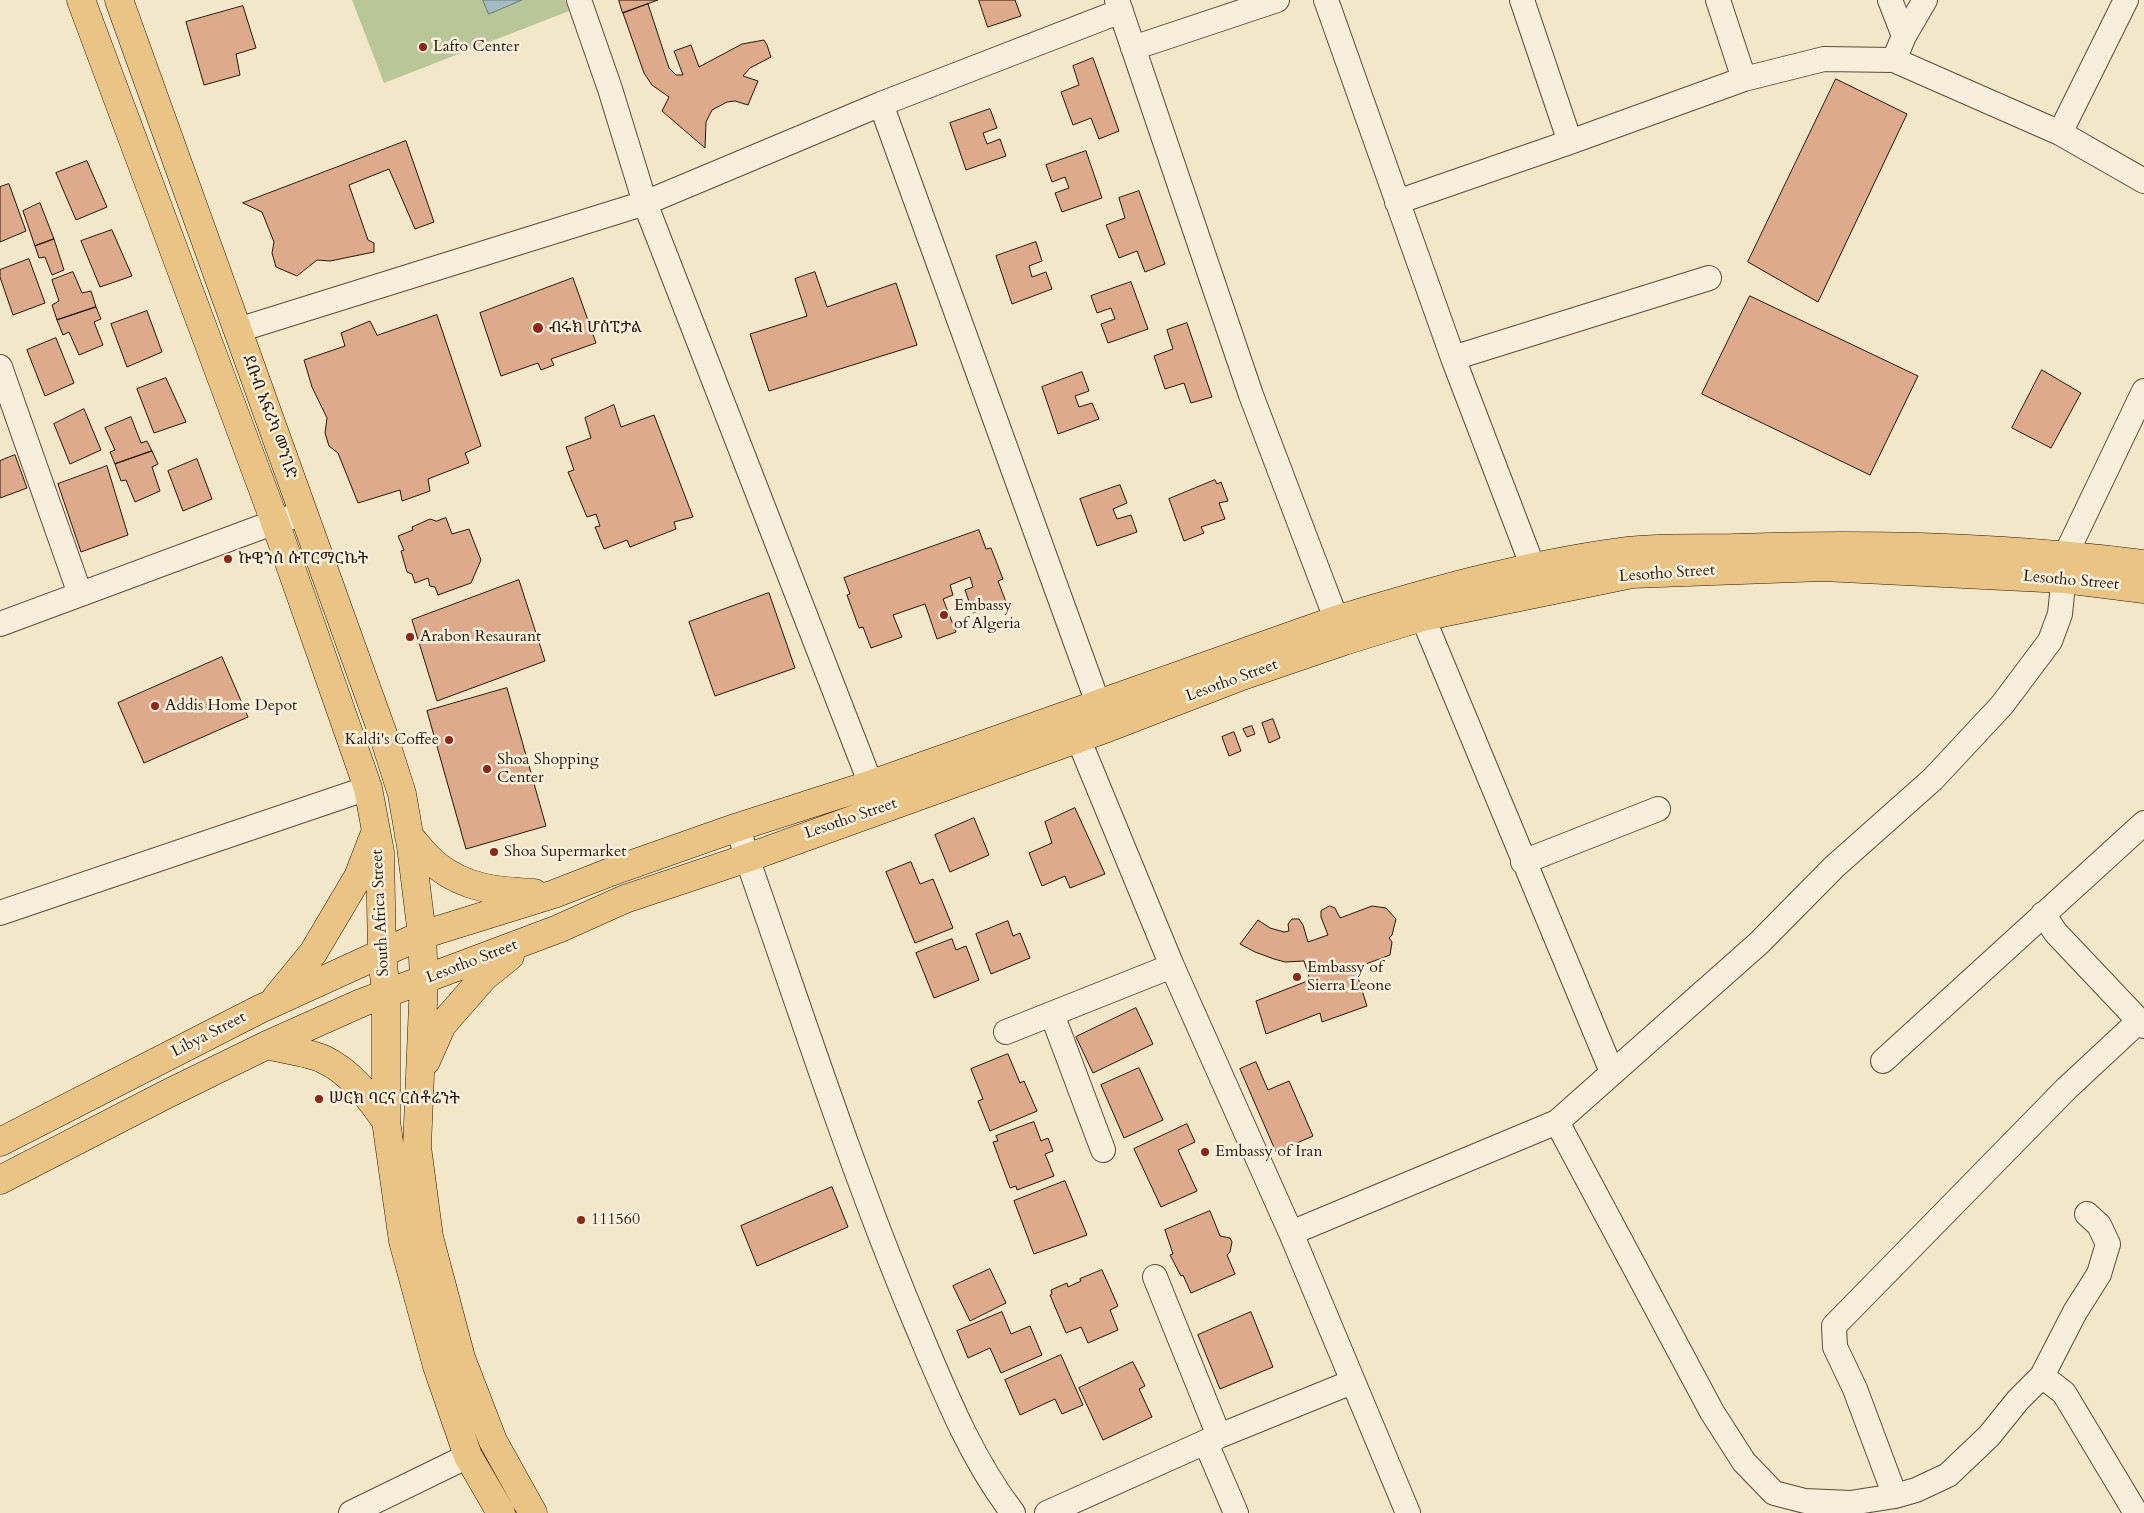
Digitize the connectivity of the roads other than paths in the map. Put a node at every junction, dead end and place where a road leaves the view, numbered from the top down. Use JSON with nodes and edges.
{"nodes":[{"id":1,"x":81,"y":0,"type":"edge"},
{"id":2,"x":120,"y":0,"type":"edge"},
{"id":3,"x":578,"y":0,"type":"edge"},
{"id":4,"x":1278,"y":0,"type":"edge"},
{"id":5,"x":1326,"y":0,"type":"edge"},
{"id":6,"x":1522,"y":0,"type":"edge"},
{"id":7,"x":1718,"y":0,"type":"edge"},
{"id":8,"x":1890,"y":0,"type":"edge"},
{"id":9,"x":1925,"y":0,"type":"edge"},
{"id":10,"x":2126,"y":0,"type":"edge"},
{"id":11,"x":1119,"y":5,"type":"edge"},
{"id":12,"x":1904,"y":36,"type":"junction"},
{"id":13,"x":1134,"y":48,"type":"junction"},
{"id":14,"x":1894,"y":60,"type":"junction"},
{"id":15,"x":1744,"y":79,"type":"junction"},
{"id":16,"x":881,"y":104,"type":"junction"},
{"id":17,"x":2060,"y":133,"type":"junction"},
{"id":18,"x":1570,"y":142,"type":"junction"},
{"id":19,"x":2144,"y":181,"type":"edge"},
{"id":20,"x":1397,"y":202,"type":"junction"},
{"id":21,"x":646,"y":203,"type":"junction"},
{"id":22,"x":1709,"y":278,"type":"dead end"},
{"id":23,"x":238,"y":330,"type":"junction"},
{"id":24,"x":1453,"y":358,"type":"junction"},
{"id":25,"x":0,"y":367,"type":"edge"},
{"id":26,"x":2144,"y":391,"type":"edge"},
{"id":27,"x":303,"y":514,"type":"junction"},
{"id":28,"x":275,"y":522,"type":"junction"},
{"id":29,"x":2144,"y":564,"type":"edge"},
{"id":30,"x":2065,"y":567,"type":"junction"},
{"id":31,"x":1538,"y":580,"type":"junction"},
{"id":32,"x":2144,"y":589,"type":"edge"},
{"id":33,"x":80,"y":594,"type":"junction"},
{"id":34,"x":1418,"y":607,"type":"junction"},
{"id":35,"x":0,"y":624,"type":"edge"},
{"id":36,"x":1340,"y":630,"type":"junction"},
{"id":37,"x":1102,"y":716,"type":"junction"},
{"id":38,"x":1073,"y":726,"type":"junction"},
{"id":39,"x":368,"y":788,"type":"junction"},
{"id":40,"x":876,"y":796,"type":"junction"},
{"id":41,"x":1658,"y":809,"type":"dead end"},
{"id":42,"x":2144,"y":823,"type":"edge"},
{"id":43,"x":738,"y":827,"type":"junction"},
{"id":44,"x":376,"y":831,"type":"junction"},
{"id":45,"x":409,"y":836,"type":"junction"},
{"id":46,"x":747,"y":858,"type":"junction"},
{"id":47,"x":1523,"y":862,"type":"junction"},
{"id":48,"x":554,"y":894,"type":"junction"},
{"id":49,"x":0,"y":913,"type":"edge"},
{"id":50,"x":2043,"y":914,"type":"junction"},
{"id":51,"x":422,"y":935,"type":"junction"},
{"id":52,"x":531,"y":940,"type":"junction"},
{"id":53,"x":382,"y":954,"type":"junction"},
{"id":54,"x":1172,"y":966,"type":"junction"},
{"id":55,"x":424,"y":980,"type":"junction"},
{"id":56,"x":374,"y":998,"type":"junction"},
{"id":57,"x":272,"y":1003,"type":"junction"},
{"id":58,"x":1052,"y":1014,"type":"junction"},
{"id":59,"x":2142,"y":1024,"type":"edge"},
{"id":60,"x":1006,"y":1032,"type":"dead end"},
{"id":61,"x":267,"y":1045,"type":"junction"},
{"id":62,"x":1883,"y":1061,"type":"dead end"},
{"id":63,"x":1612,"y":1072,"type":"junction"},
{"id":64,"x":420,"y":1076,"type":"junction"},
{"id":65,"x":386,"y":1121,"type":"junction"},
{"id":66,"x":1557,"y":1122,"type":"junction"},
{"id":67,"x":0,"y":1142,"type":"edge"},
{"id":68,"x":1103,"y":1150,"type":"dead end"},
{"id":69,"x":0,"y":1180,"type":"edge"},
{"id":70,"x":2087,"y":1214,"type":"dead end"},
{"id":71,"x":1291,"y":1233,"type":"junction"},
{"id":72,"x":1155,"y":1277,"type":"dead end"},
{"id":73,"x":2042,"y":1376,"type":"junction"},
{"id":74,"x":1352,"y":1382,"type":"junction"},
{"id":75,"x":1213,"y":1439,"type":"junction"},
{"id":76,"x":468,"y":1456,"type":"junction"},
{"id":77,"x":1895,"y":1496,"type":"junction"},
{"id":78,"x":351,"y":1513,"type":"edge"},
{"id":79,"x":501,"y":1513,"type":"edge"},
{"id":80,"x":533,"y":1513,"type":"edge"},
{"id":81,"x":1013,"y":1513,"type":"edge"},
{"id":82,"x":1047,"y":1513,"type":"edge"},
{"id":83,"x":1236,"y":1513,"type":"edge"},
{"id":84,"x":1408,"y":1513,"type":"edge"},
{"id":85,"x":2136,"y":1513,"type":"edge"}],
"edges":[{"from":1,"to":28,"type":"main road","name":"ደቡብ አፍሪካ መንገድ"},
{"from":2,"to":23,"type":"main road","name":"ደቡብ አፍሪካ መንገድ"},
{"from":3,"to":21,"type":"street"},
{"from":4,"to":13,"type":"street"},
{"from":5,"to":20,"type":"street"},
{"from":6,"to":18,"type":"street"},
{"from":7,"to":15,"type":"street"},
{"from":8,"to":12,"type":"street"},
{"from":9,"to":12,"type":"street"},
{"from":10,"to":17,"type":"street"},
{"from":11,"to":13,"type":"street"},
{"from":11,"to":16,"type":"street"},
{"from":12,"to":14,"type":"street"},
{"from":13,"to":36,"type":"street"},
{"from":14,"to":15,"type":"street"},
{"from":14,"to":17,"type":"street"},
{"from":15,"to":18,"type":"street"},
{"from":16,"to":21,"type":"street"},
{"from":16,"to":37,"type":"street"},
{"from":17,"to":19,"type":"street"},
{"from":18,"to":20,"type":"street"},
{"from":20,"to":24,"type":"street"},
{"from":21,"to":23,"type":"street"},
{"from":21,"to":40,"type":"street"},
{"from":22,"to":24,"type":"street"},
{"from":23,"to":27,"type":"main road","name":"ደቡብ አፍሪካ መንገድ"},
{"from":24,"to":31,"type":"street"},
{"from":25,"to":33,"type":"street"},
{"from":26,"to":30,"type":"street"},
{"from":27,"to":28,"type":"street"},
{"from":27,"to":45,"type":"main road","name":"ደቡብ አፍሪካ መንገድ"},
{"from":28,"to":33,"type":"street"},
{"from":28,"to":39,"type":"main road","name":"ደቡብ አፍሪካ መንገድ"},
{"from":29,"to":30,"type":"main road","name":"Lesotho Street"},
{"from":30,"to":31,"type":"main road","name":"Lesotho Street"},
{"from":30,"to":32,"type":"main road","name":"Lesotho Street"},
{"from":30,"to":63,"type":"street"},
{"from":31,"to":34,"type":"main road","name":"Lesotho Street"},
{"from":33,"to":35,"type":"street"},
{"from":34,"to":36,"type":"main road","name":"Lesotho Street"},
{"from":34,"to":47,"type":"street"},
{"from":36,"to":37,"type":"main road","name":"Lesotho Street"},
{"from":37,"to":38,"type":"main road","name":"Lesotho Street"},
{"from":38,"to":40,"type":"main road","name":"Lesotho Street"},
{"from":38,"to":54,"type":"street"},
{"from":39,"to":44,"type":"main road","name":"ደቡብ አፍሪካ መንገድ"},
{"from":39,"to":49,"type":"street"},
{"from":40,"to":43,"type":"main road","name":"Lesotho Street"},
{"from":40,"to":46,"type":"main road","name":"Lesotho Street"},
{"from":41,"to":47,"type":"street"},
{"from":42,"to":50,"type":"street"},
{"from":43,"to":46,"type":"street"},
{"from":43,"to":48,"type":"main road","name":"Lesotho Street"},
{"from":44,"to":53,"type":"main road","name":"South Africa Street"},
{"from":44,"to":57,"type":"main road"},
{"from":45,"to":48,"type":"main road"},
{"from":45,"to":51,"type":"main road","name":"South Africa Street"},
{"from":46,"to":52,"type":"main road","name":"Lesotho Street"},
{"from":46,"to":81,"type":"street"},
{"from":47,"to":63,"type":"street"},
{"from":48,"to":51,"type":"main road","name":"Lesotho Street"},
{"from":50,"to":59,"type":"street"},
{"from":50,"to":62,"type":"street"},
{"from":51,"to":53,"type":"main road","name":"Libya Street"},
{"from":51,"to":55,"type":"main road","name":"South Africa Street"},
{"from":52,"to":55,"type":"main road","name":"Lesotho Street"},
{"from":52,"to":64,"type":"main road"},
{"from":53,"to":56,"type":"main road","name":"South Africa Street"},
{"from":53,"to":57,"type":"main road","name":"Libya Street"},
{"from":54,"to":58,"type":"street"},
{"from":54,"to":71,"type":"street"},
{"from":55,"to":56,"type":"main road","name":"Lesotho Street"},
{"from":55,"to":64,"type":"main road","name":"South Africa Street"},
{"from":56,"to":61,"type":"main road"},
{"from":56,"to":65,"type":"main road","name":"South Africa Street"},
{"from":57,"to":67,"type":"main road","name":"Libya Street"},
{"from":58,"to":60,"type":"street"},
{"from":58,"to":68,"type":"street"},
{"from":59,"to":77,"type":"street"},
{"from":61,"to":65,"type":"main road"},
{"from":61,"to":69,"type":"main road"},
{"from":63,"to":66,"type":"street"},
{"from":64,"to":80,"type":"main road","name":"South Africa Street"},
{"from":65,"to":76,"type":"main road","name":"South Africa Street"},
{"from":66,"to":71,"type":"street"},
{"from":66,"to":77,"type":"street"},
{"from":70,"to":73,"type":"street"},
{"from":71,"to":74,"type":"street"},
{"from":72,"to":75,"type":"street"},
{"from":73,"to":77,"type":"street"},
{"from":73,"to":85,"type":"street"},
{"from":74,"to":75,"type":"street"},
{"from":74,"to":84,"type":"street"},
{"from":75,"to":82,"type":"street"},
{"from":75,"to":83,"type":"street"},
{"from":76,"to":78,"type":"street"},
{"from":76,"to":79,"type":"main road","name":"South Africa Street"}]}
